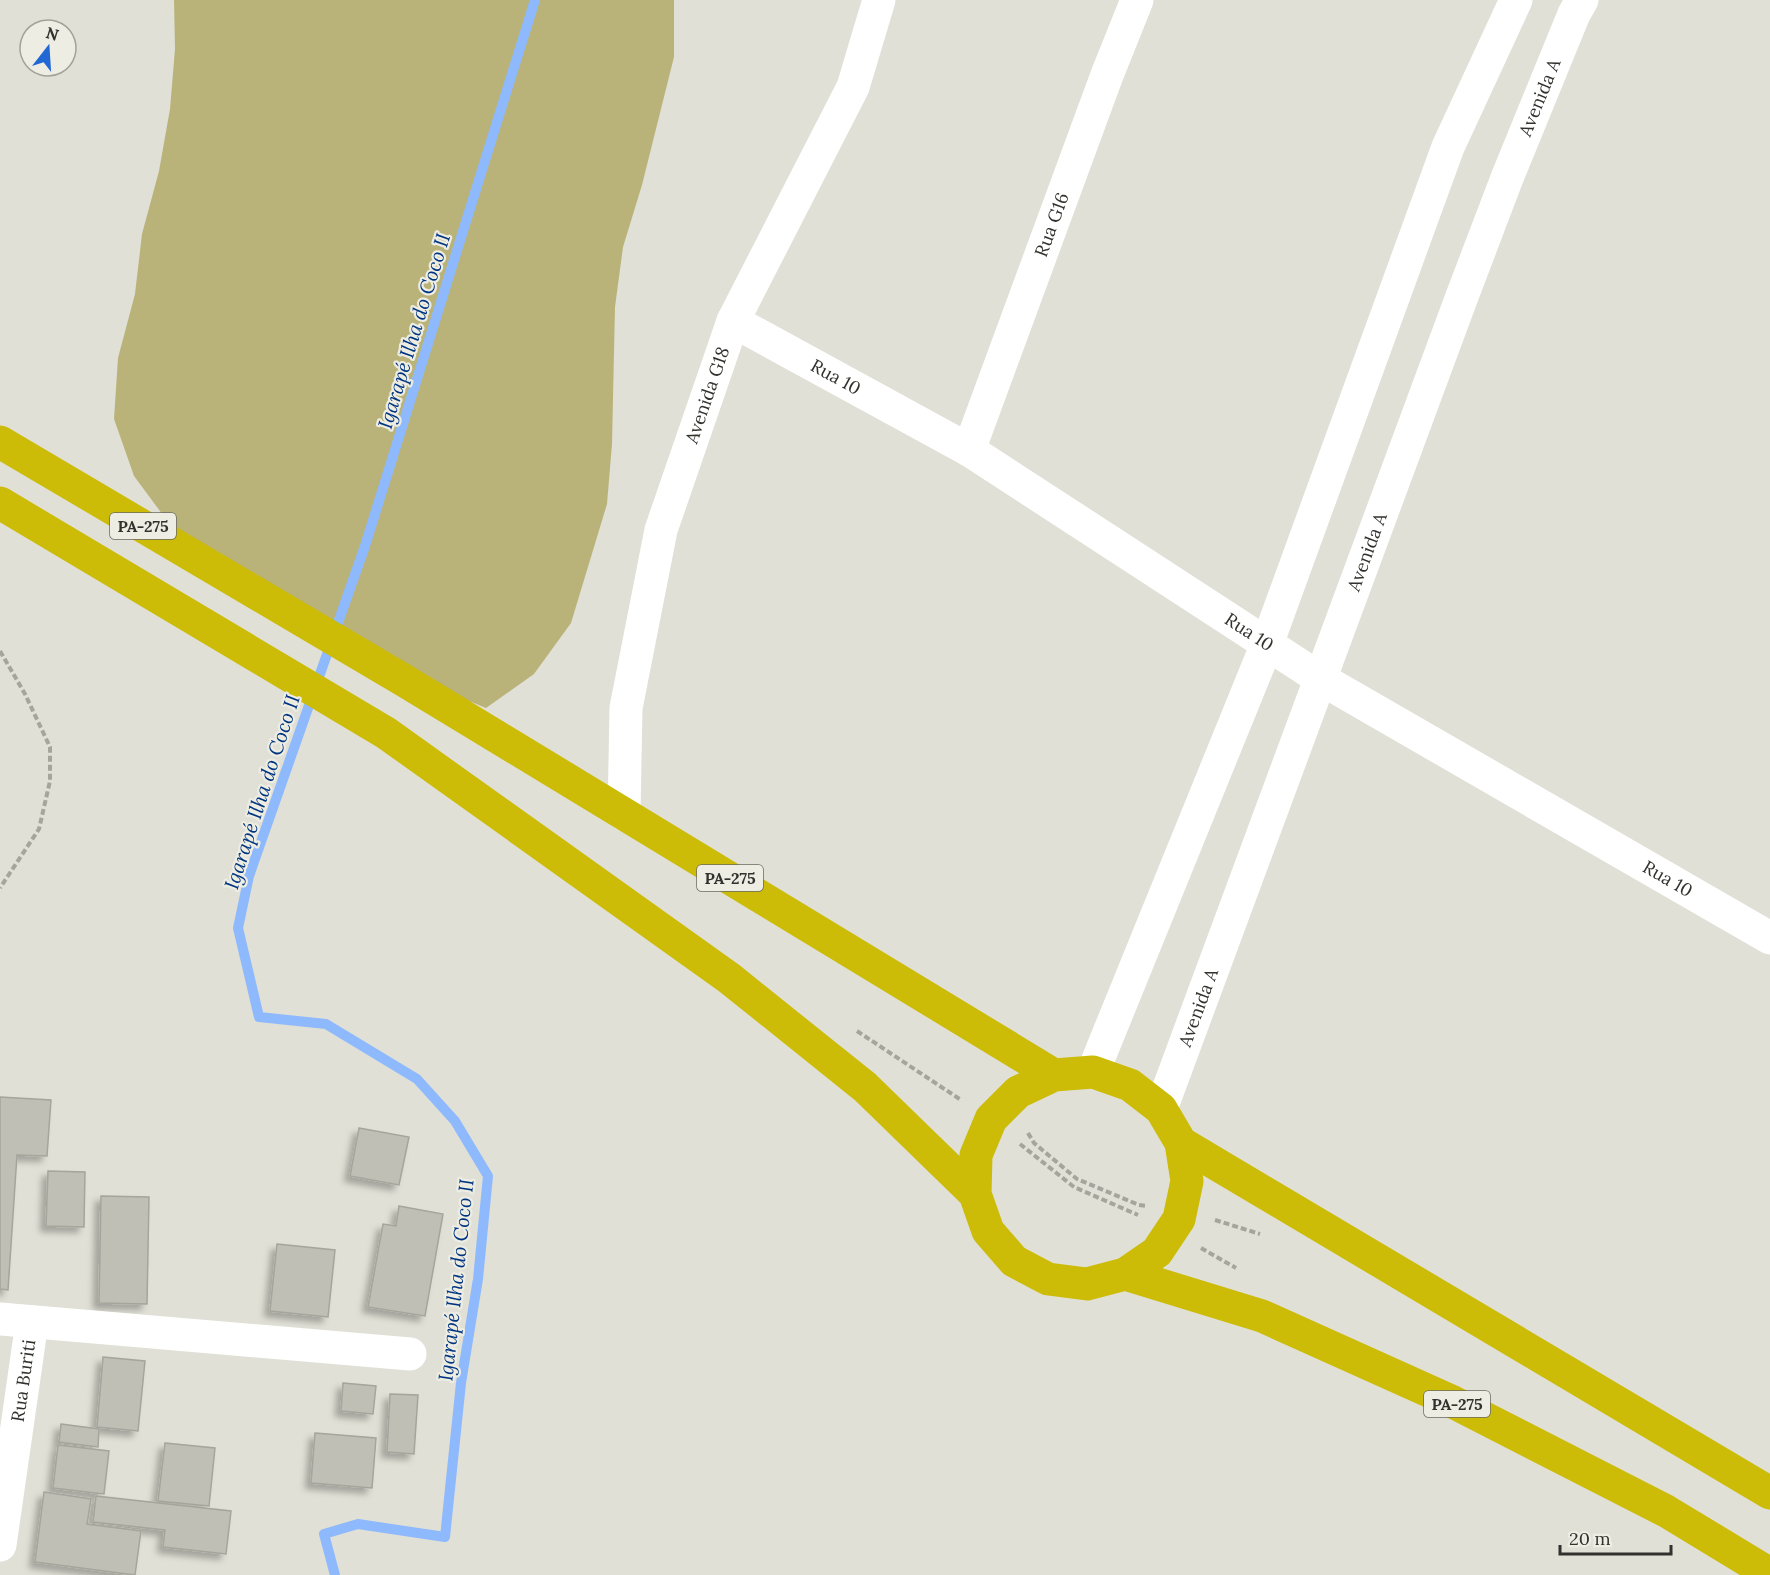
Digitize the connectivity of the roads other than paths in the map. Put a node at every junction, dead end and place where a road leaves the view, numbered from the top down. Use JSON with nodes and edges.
{"nodes":[{"id":1,"x":879,"y":0,"type":"edge"},
{"id":2,"x":1137,"y":0,"type":"edge"},
{"id":3,"x":1515,"y":0,"type":"edge"},
{"id":4,"x":1582,"y":0,"type":"edge"},
{"id":5,"x":733,"y":321,"type":"junction"},
{"id":6,"x":0,"y":442,"type":"edge"},
{"id":7,"x":969,"y":450,"type":"junction"},
{"id":8,"x":0,"y":503,"type":"edge"},
{"id":9,"x":1267,"y":644,"type":"junction"},
{"id":10,"x":1321,"y":679,"type":"junction"},
{"id":11,"x":624,"y":814,"type":"junction"},
{"id":12,"x":1770,"y":938,"type":"edge"},
{"id":13,"x":1093,"y":1072,"type":"junction"},
{"id":14,"x":1054,"y":1075,"type":"junction"},
{"id":15,"x":1161,"y":1109,"type":"junction"},
{"id":16,"x":1181,"y":1143,"type":"junction"},
{"id":17,"x":975,"y":1194,"type":"junction"},
{"id":18,"x":1125,"y":1274,"type":"junction"},
{"id":19,"x":0,"y":1318,"type":"edge"},
{"id":20,"x":32,"y":1322,"type":"junction"},
{"id":21,"x":410,"y":1354,"type":"dead end"},
{"id":22,"x":1770,"y":1493,"type":"edge"},
{"id":23,"x":0,"y":1545,"type":"edge"},
{"id":24,"x":1770,"y":1574,"type":"edge"}],
"edges":[{"from":1,"to":5,"type":"street","name":"Avenida G18"},
{"from":2,"to":7,"type":"street","name":"Rua G16"},
{"from":3,"to":9,"type":"street"},
{"from":4,"to":10,"type":"street","name":"Avenida A"},
{"from":5,"to":7,"type":"street","name":"Rua 10"},
{"from":5,"to":11,"type":"street","name":"Avenida G18"},
{"from":6,"to":11,"type":"highway","number":"PA-275"},
{"from":7,"to":9,"type":"street","name":"Rua 10"},
{"from":8,"to":17,"type":"highway","number":"PA-275"},
{"from":9,"to":10,"type":"street","name":"Rua 10"},
{"from":9,"to":13,"type":"street"},
{"from":10,"to":12,"type":"street","name":"Rua 10"},
{"from":10,"to":15,"type":"street","name":"Avenida A"},
{"from":11,"to":14,"type":"highway","number":"PA-275"},
{"from":13,"to":14,"type":"highway","number":"PA-275"},
{"from":13,"to":15,"type":"highway","number":"PA-275"},
{"from":14,"to":17,"type":"highway","number":"PA-275"},
{"from":15,"to":16,"type":"highway","number":"PA-275"},
{"from":16,"to":18,"type":"highway","number":"PA-275"},
{"from":16,"to":22,"type":"highway","number":"PA-275"},
{"from":17,"to":18,"type":"highway","number":"PA-275"},
{"from":18,"to":24,"type":"highway","number":"PA-275"},
{"from":19,"to":20,"type":"street"},
{"from":20,"to":21,"type":"street"},
{"from":20,"to":23,"type":"street","name":"Rua Buriti"}]}
